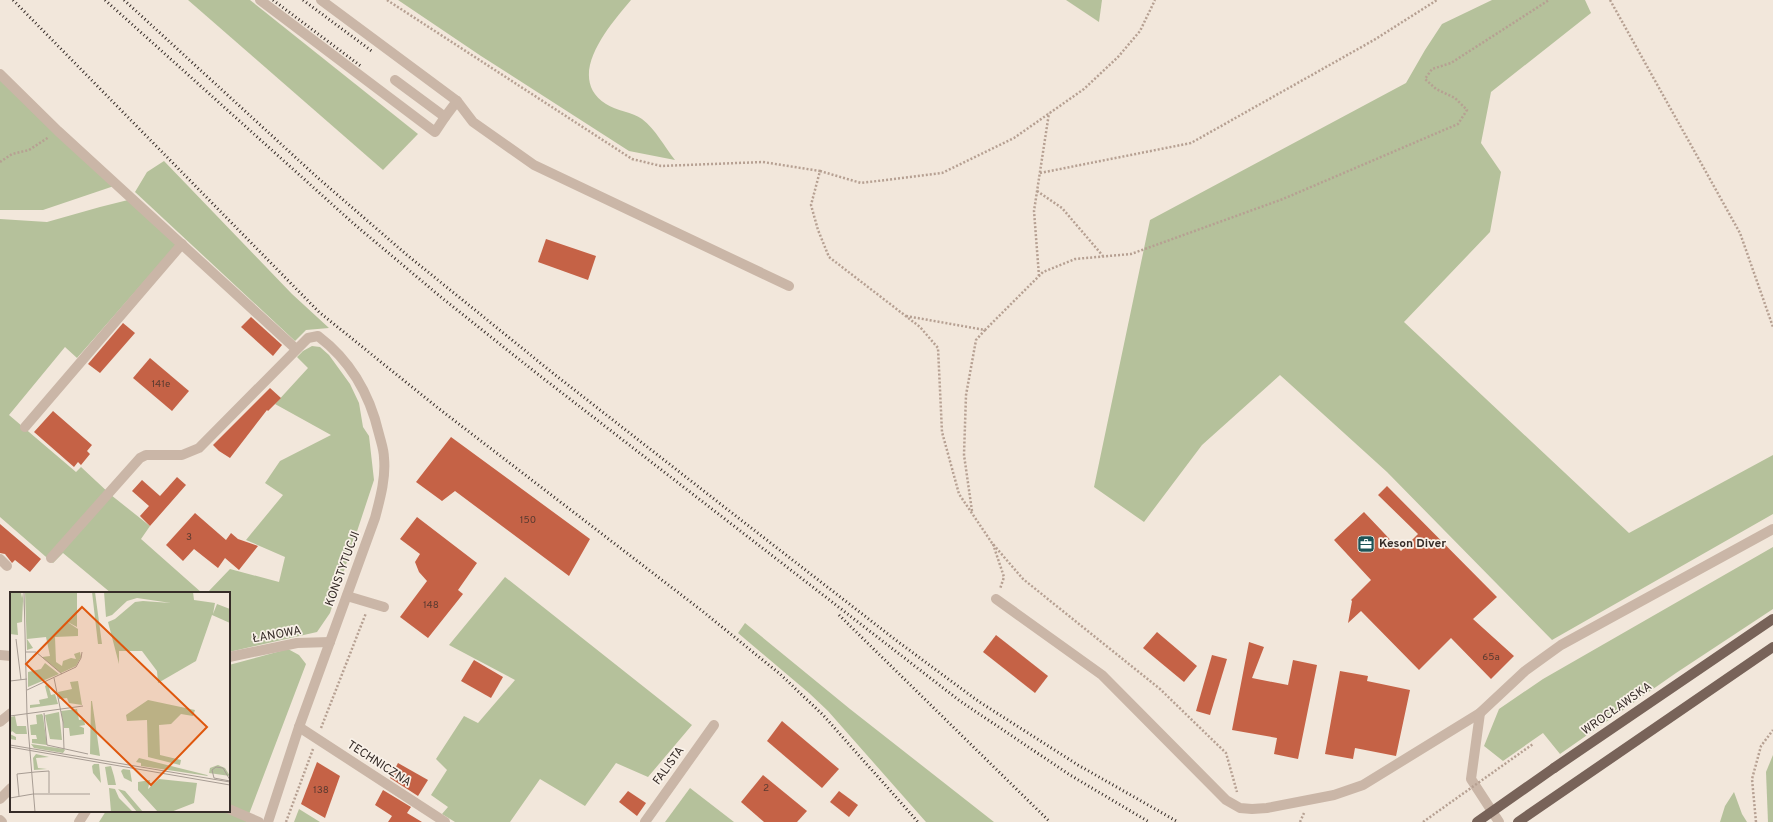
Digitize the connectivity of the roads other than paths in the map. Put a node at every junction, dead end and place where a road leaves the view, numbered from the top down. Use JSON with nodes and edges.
{"nodes":[{"id":1,"x":260,"y":0,"type":"edge"},
{"id":2,"x":321,"y":0,"type":"edge"},
{"id":3,"x":0,"y":74,"type":"edge"},
{"id":4,"x":394,"y":80,"type":"dead end"},
{"id":5,"x":457,"y":101,"type":"junction"},
{"id":6,"x":445,"y":117,"type":"junction"},
{"id":7,"x":182,"y":244,"type":"junction"},
{"id":8,"x":789,"y":286,"type":"dead end"},
{"id":9,"x":296,"y":348,"type":"junction"},
{"id":10,"x":25,"y":427,"type":"dead end"},
{"id":11,"x":1773,"y":529,"type":"edge"},
{"id":12,"x":51,"y":558,"type":"dead end"},
{"id":13,"x":347,"y":596,"type":"junction"},
{"id":14,"x":996,"y":599,"type":"road end"},
{"id":15,"x":384,"y":607,"type":"dead end"},
{"id":16,"x":1773,"y":619,"type":"edge"},
{"id":17,"x":330,"y":642,"type":"junction"},
{"id":18,"x":1773,"y":647,"type":"edge"},
{"id":19,"x":0,"y":655,"type":"edge"},
{"id":20,"x":10,"y":656,"type":"edge"},
{"id":21,"x":230,"y":657,"type":"edge"},
{"id":22,"x":1480,"y":713,"type":"junction"},
{"id":23,"x":10,"y":714,"type":"edge"},
{"id":24,"x":0,"y":722,"type":"edge"},
{"id":25,"x":714,"y":724,"type":"dead end"},
{"id":26,"x":299,"y":727,"type":"junction"},
{"id":27,"x":10,"y":789,"type":"edge"},
{"id":28,"x":0,"y":799,"type":"edge"},
{"id":29,"x":230,"y":809,"type":"edge"},
{"id":30,"x":85,"y":812,"type":"edge"},
{"id":31,"x":0,"y":820,"type":"edge"},
{"id":32,"x":2,"y":822,"type":"edge"},
{"id":33,"x":79,"y":822,"type":"edge"},
{"id":34,"x":259,"y":822,"type":"edge"},
{"id":35,"x":268,"y":822,"type":"edge"},
{"id":36,"x":445,"y":822,"type":"edge"},
{"id":37,"x":645,"y":822,"type":"edge"},
{"id":38,"x":1477,"y":822,"type":"edge"},
{"id":39,"x":1499,"y":822,"type":"edge"},
{"id":40,"x":1518,"y":822,"type":"edge"}],
"edges":[{"from":1,"to":6,"type":"street"},
{"from":2,"to":5,"type":"street"},
{"from":3,"to":7,"type":"street"},
{"from":4,"to":6,"type":"street"},
{"from":5,"to":6,"type":"street"},
{"from":5,"to":8,"type":"street"},
{"from":7,"to":9,"type":"street"},
{"from":7,"to":10,"type":"street"},
{"from":9,"to":12,"type":"street"},
{"from":9,"to":13,"type":"street","name":"KONSTYTUCJI"},
{"from":11,"to":22,"type":"street"},
{"from":13,"to":15,"type":"street"},
{"from":13,"to":17,"type":"street","name":"KONSTYTUCJI"},
{"from":14,"to":22,"type":"street"},
{"from":16,"to":38,"type":"main road","name":"WROCŁAWSKA","bridge":true},
{"from":17,"to":21,"type":"street","name":"ŁANOWA"},
{"from":17,"to":26,"type":"street","name":"KONSTYTUCJI"},
{"from":18,"to":40,"type":"main road"},
{"from":19,"to":20,"type":"street"},
{"from":22,"to":39,"type":"street"},
{"from":23,"to":24,"type":"street"},
{"from":25,"to":37,"type":"street","name":"FALISTA"},
{"from":26,"to":35,"type":"street","name":"KONSTYTUCJI"},
{"from":26,"to":36,"type":"street","name":"TECHNICZNA"},
{"from":27,"to":28,"type":"street"},
{"from":29,"to":34,"type":"street"},
{"from":30,"to":33,"type":"street"},
{"from":31,"to":32,"type":"street"}]}
